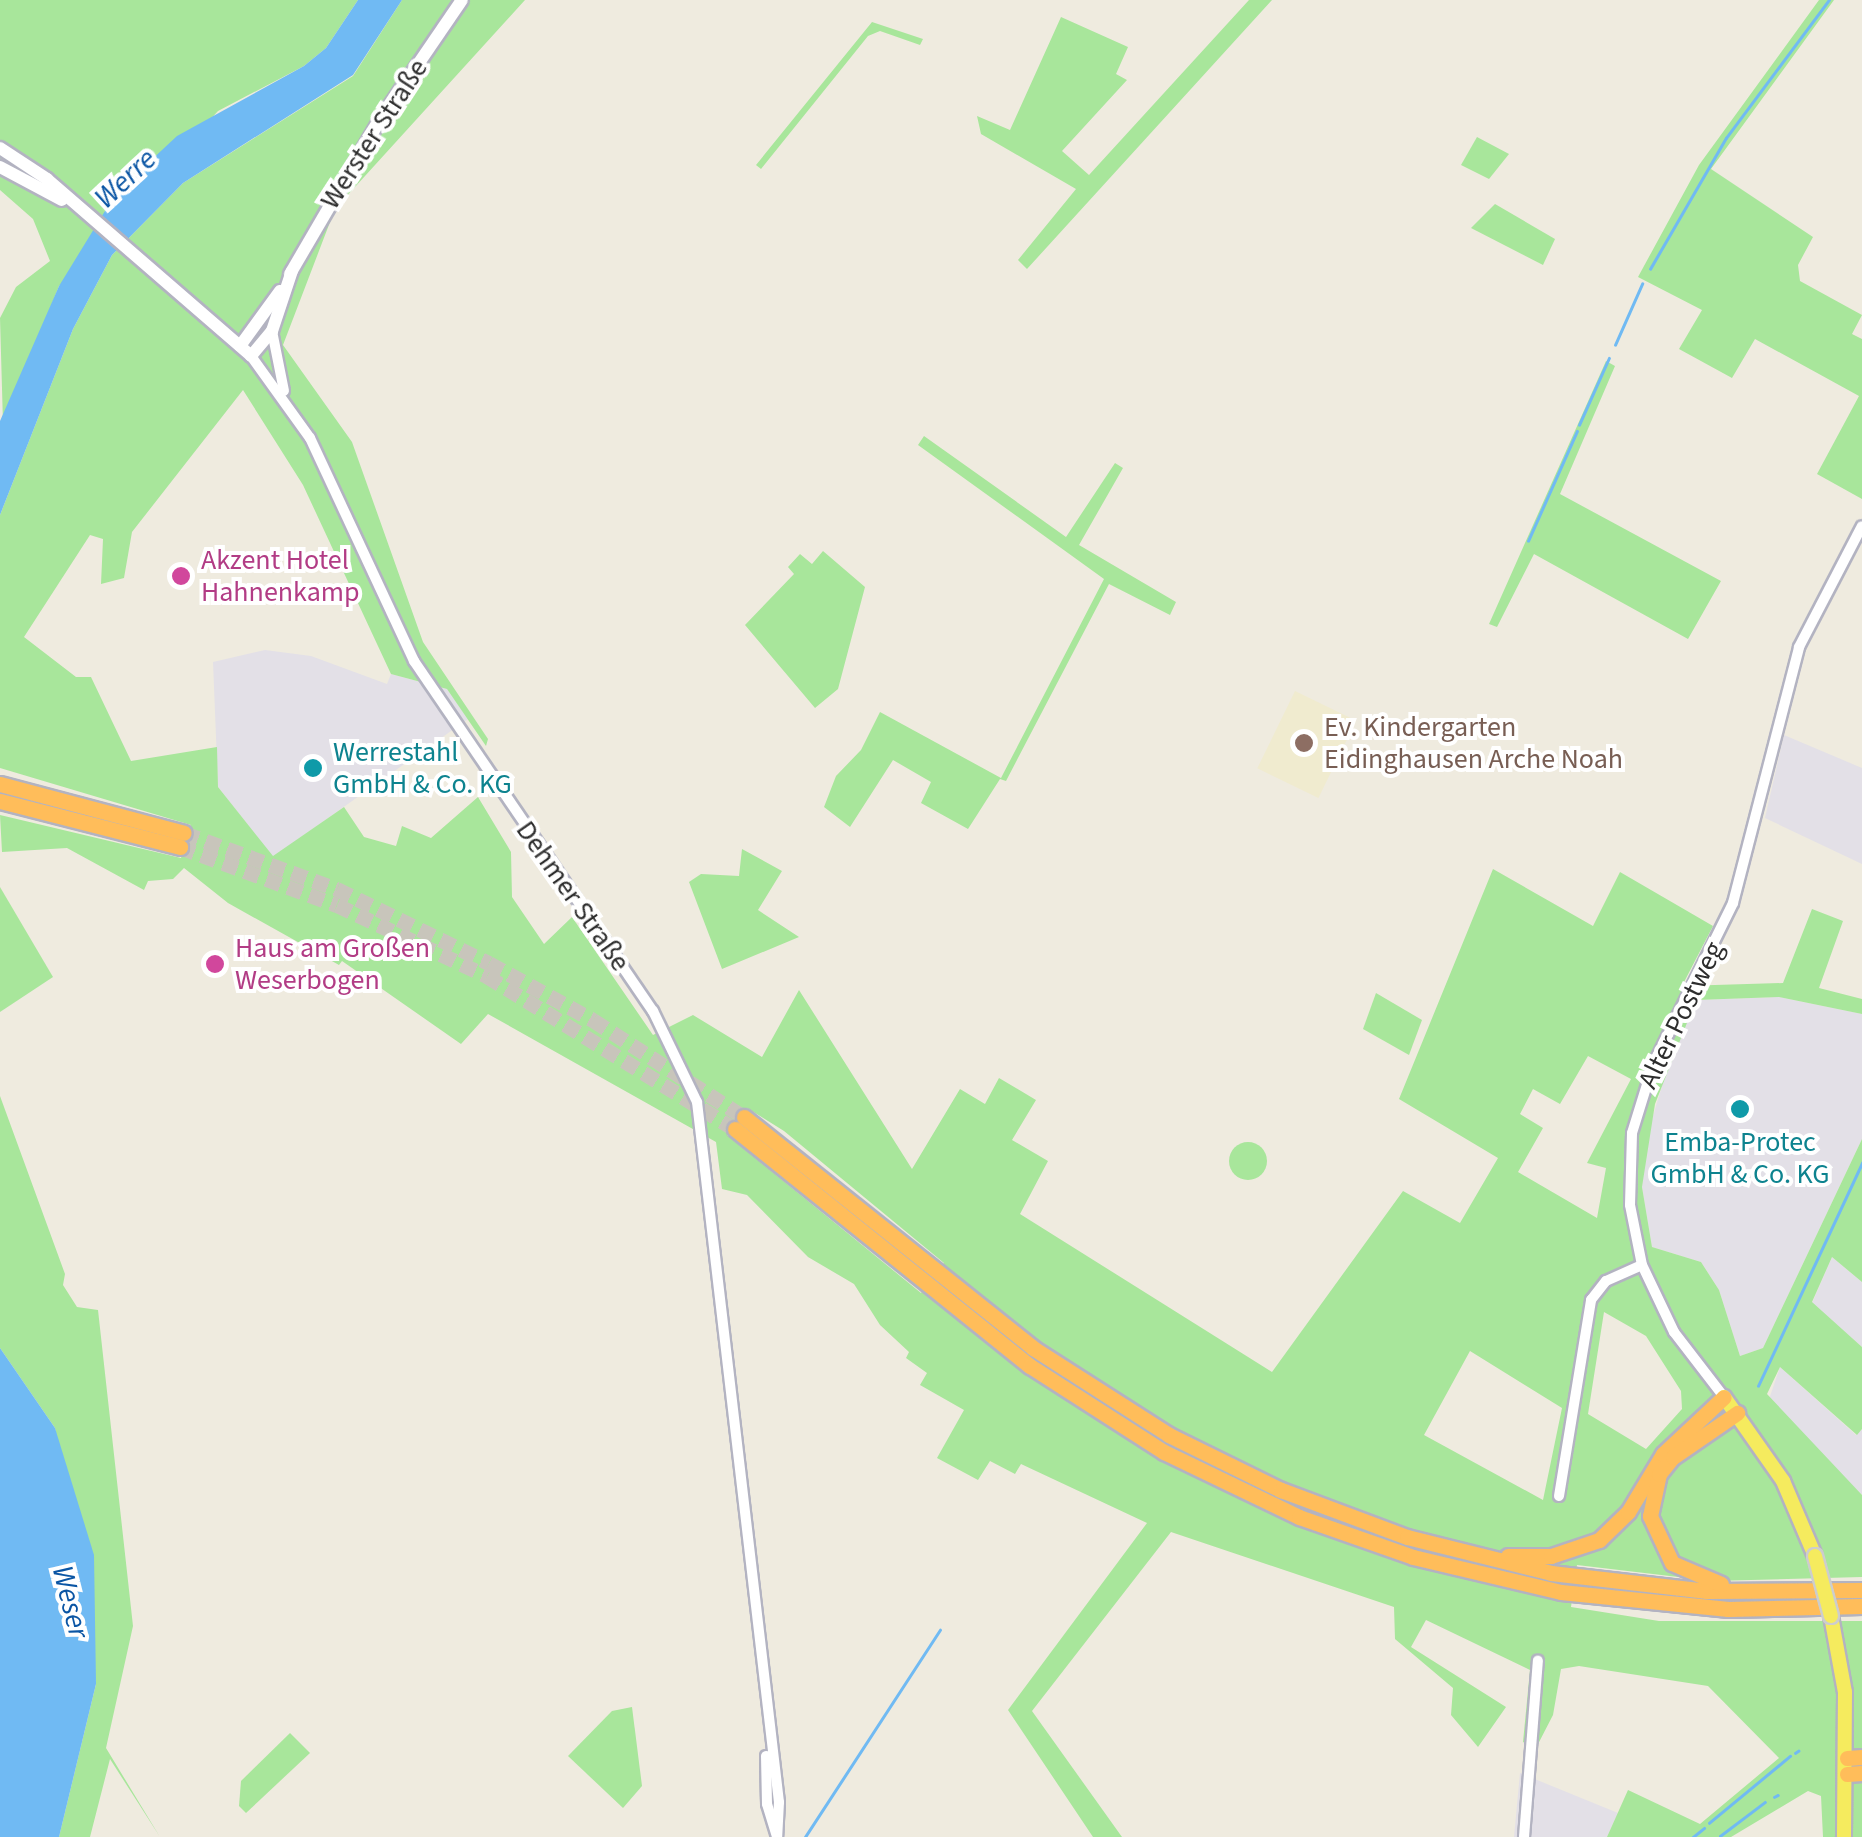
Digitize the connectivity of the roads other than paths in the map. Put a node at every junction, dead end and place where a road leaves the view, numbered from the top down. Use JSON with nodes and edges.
{"nodes":[{"id":1,"x":462,"y":0,"type":"edge"},
{"id":2,"x":0,"y":148,"type":"edge"},
{"id":3,"x":0,"y":167,"type":"edge"},
{"id":4,"x":73,"y":206,"type":"junction"},
{"id":5,"x":292,"y":270,"type":"junction"},
{"id":6,"x":272,"y":331,"type":"junction"},
{"id":7,"x":245,"y":351,"type":"junction"},
{"id":8,"x":288,"y":402,"type":"junction"},
{"id":9,"x":1862,"y":526,"type":"edge"},
{"id":10,"x":0,"y":784,"type":"edge"},
{"id":11,"x":0,"y":801,"type":"edge"},
{"id":12,"x":1642,"y":1265,"type":"junction"},
{"id":13,"x":1724,"y":1397,"type":"junction"},
{"id":14,"x":1737,"y":1414,"type":"junction"},
{"id":15,"x":1560,"y":1496,"type":"dead end"},
{"id":16,"x":1476,"y":1556,"type":"junction"},
{"id":17,"x":1862,"y":1590,"type":"edge"},
{"id":18,"x":1760,"y":1592,"type":"junction"},
{"id":19,"x":1862,"y":1606,"type":"edge"},
{"id":20,"x":1538,"y":1661,"type":"dead end"},
{"id":21,"x":1854,"y":1766,"type":"edge"},
{"id":22,"x":777,"y":1837,"type":"edge"},
{"id":23,"x":1524,"y":1837,"type":"edge"},
{"id":24,"x":1844,"y":1837,"type":"edge"}],
"edges":[{"from":1,"to":5,"type":"main road","name":"Werster Straße"},
{"from":2,"to":4,"type":"main road","name":"Dehmer Straße"},
{"from":3,"to":4,"type":"main road","name":"Dehmer Straße"},
{"from":4,"to":7,"type":"main road","name":"Dehmer Straße"},
{"from":5,"to":6,"type":"main road","name":"Werster Straße"},
{"from":5,"to":7,"type":"main road","name":"Werster Straße"},
{"from":6,"to":7,"type":"main road","name":"Werster Straße"},
{"from":6,"to":8,"type":"street"},
{"from":7,"to":8,"type":"street","name":"Dehmer Straße"},
{"from":8,"to":22,"type":"street","name":"Dehmer Straße"},
{"from":9,"to":12,"type":"street","name":"Alter Postweg"},
{"from":10,"to":11,"type":"highway"},
{"from":12,"to":13,"type":"street","name":"Alter Postweg"},
{"from":12,"to":15,"type":"street"},
{"from":13,"to":14,"type":"main road"},
{"from":13,"to":16,"type":"highway"},
{"from":14,"to":18,"type":"highway"},
{"from":14,"to":21,"type":"main road","bridge":true},
{"from":16,"to":18,"type":"highway"},
{"from":16,"to":19,"type":"highway"},
{"from":17,"to":18,"type":"highway"},
{"from":20,"to":23,"type":"street"},
{"from":21,"to":24,"type":"main road"}]}
